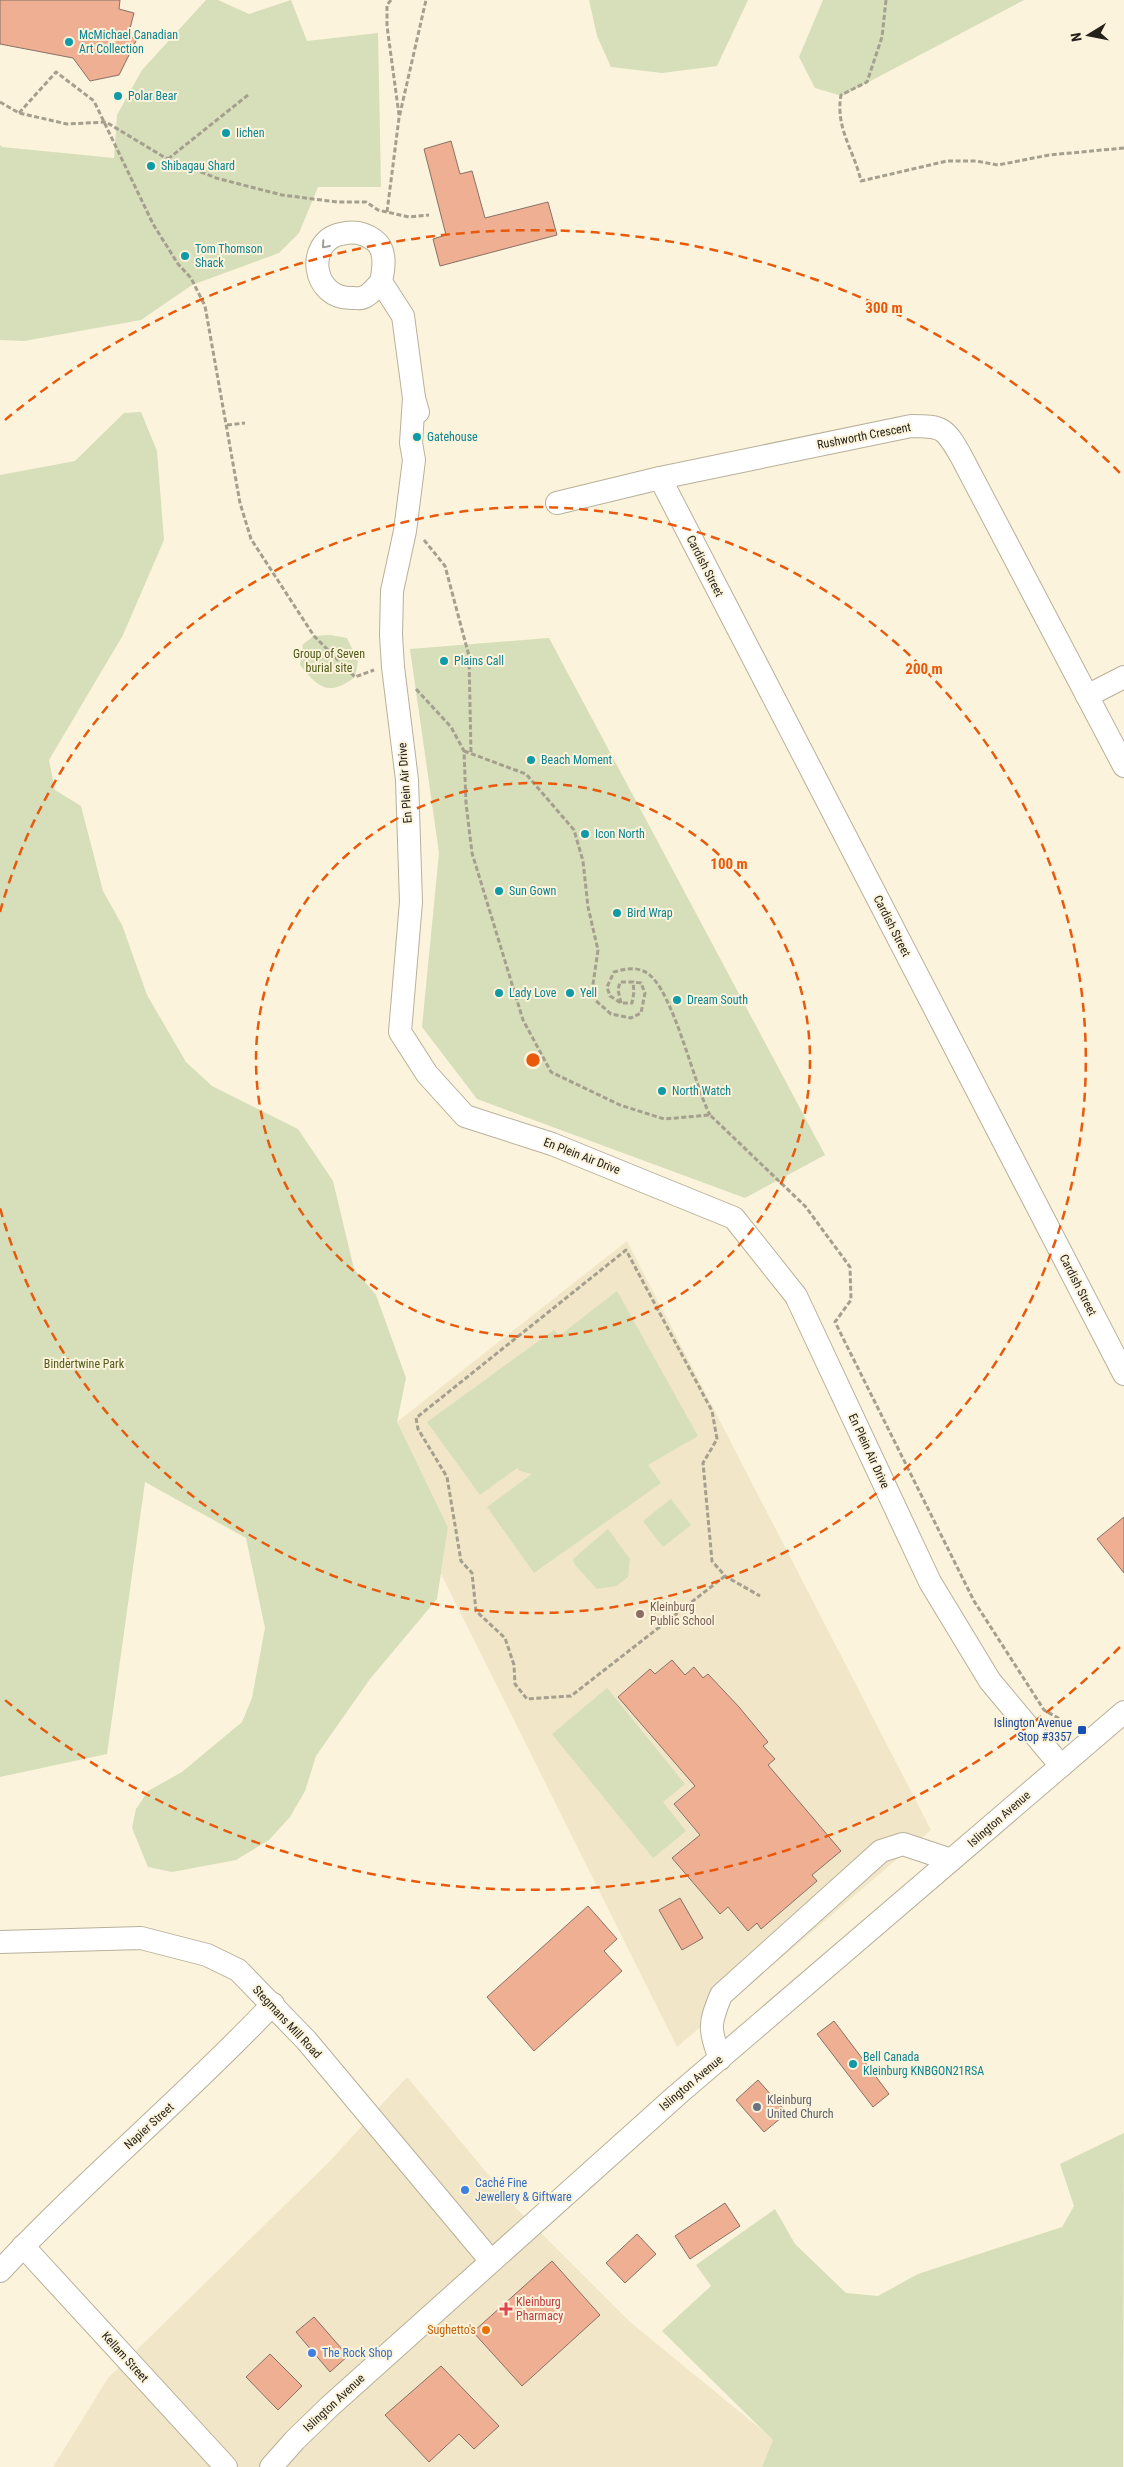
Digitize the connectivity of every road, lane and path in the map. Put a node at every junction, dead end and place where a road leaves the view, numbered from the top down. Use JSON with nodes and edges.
{"nodes":[{"id":1,"x":391,"y":0,"type":"edge"},
{"id":2,"x":426,"y":0,"type":"edge"},
{"id":3,"x":886,"y":0,"type":"edge"},
{"id":4,"x":248,"y":95,"type":"dead end"},
{"id":5,"x":0,"y":102,"type":"edge"},
{"id":6,"x":19,"y":113,"type":"junction"},
{"id":7,"x":399,"y":118,"type":"junction"},
{"id":8,"x":106,"y":122,"type":"junction"},
{"id":9,"x":1124,"y":148,"type":"edge"},
{"id":10,"x":168,"y":159,"type":"junction"},
{"id":11,"x":387,"y":212,"type":"junction"},
{"id":12,"x":429,"y":214,"type":"dead end"},
{"id":13,"x":381,"y":282,"type":"dead end"},
{"id":14,"x":245,"y":423,"type":"dead end"},
{"id":15,"x":227,"y":425,"type":"junction"},
{"id":16,"x":660,"y":478,"type":"junction"},
{"id":17,"x":557,"y":503,"type":"dead end"},
{"id":18,"x":407,"y":519,"type":"junction"},
{"id":19,"x":393,"y":667,"type":"junction"},
{"id":20,"x":1124,"y":677,"type":"edge"},
{"id":21,"x":1087,"y":696,"type":"junction"},
{"id":22,"x":464,"y":752,"type":"junction"},
{"id":23,"x":471,"y":754,"type":"junction"},
{"id":24,"x":1124,"y":766,"type":"edge"},
{"id":25,"x":632,"y":982,"type":"junction"},
{"id":26,"x":621,"y":1003,"type":"junction"},
{"id":27,"x":710,"y":1116,"type":"junction"},
{"id":28,"x":1124,"y":1374,"type":"edge"},
{"id":29,"x":725,"y":1576,"type":"junction"},
{"id":30,"x":760,"y":1596,"type":"dead end"},
{"id":31,"x":1124,"y":1712,"type":"edge"},
{"id":32,"x":1067,"y":1723,"type":"dead end"},
{"id":33,"x":1061,"y":1766,"type":"junction"},
{"id":34,"x":951,"y":1860,"type":"junction"},
{"id":35,"x":0,"y":1942,"type":"edge"},
{"id":36,"x":273,"y":2004,"type":"junction"},
{"id":37,"x":720,"y":2059,"type":"junction"},
{"id":38,"x":23,"y":2246,"type":"junction"},
{"id":39,"x":491,"y":2261,"type":"junction"},
{"id":40,"x":0,"y":2271,"type":"edge"},
{"id":41,"x":226,"y":2467,"type":"edge"},
{"id":42,"x":271,"y":2467,"type":"edge"}],
"edges":[{"from":1,"to":7,"type":"path"},
{"from":2,"to":7,"type":"path"},
{"from":3,"to":9,"type":"path"},
{"from":4,"to":10,"type":"path"},
{"from":5,"to":6,"type":"path"},
{"from":6,"to":8,"type":"path"},
{"from":6,"to":8,"type":"path"},
{"from":7,"to":11,"type":"path"},
{"from":8,"to":10,"type":"path"},
{"from":8,"to":15,"type":"path"},
{"from":10,"to":11,"type":"path"},
{"from":11,"to":12,"type":"path"},
{"from":13,"to":18,"type":"street","name":"En Plein Air Drive"},
{"from":14,"to":15,"type":"path"},
{"from":15,"to":19,"type":"path"},
{"from":16,"to":17,"type":"street","name":"Rushworth Crescent"},
{"from":16,"to":21,"type":"street","name":"Rushworth Crescent"},
{"from":16,"to":28,"type":"street","name":"Cardish Street"},
{"from":18,"to":19,"type":"street","name":"En Plein Air Drive"},
{"from":18,"to":23,"type":"path"},
{"from":19,"to":22,"type":"path"},
{"from":19,"to":33,"type":"street","name":"En Plein Air Drive"},
{"from":20,"to":21,"type":"street"},
{"from":21,"to":24,"type":"street","name":"Rushworth Crescent"},
{"from":22,"to":23,"type":"path"},
{"from":22,"to":27,"type":"path"},
{"from":23,"to":25,"type":"path"},
{"from":25,"to":26,"type":"path"},
{"from":25,"to":26,"type":"path"},
{"from":26,"to":27,"type":"path"},
{"from":27,"to":32,"type":"path"},
{"from":29,"to":29,"type":"path"},
{"from":29,"to":30,"type":"path"},
{"from":31,"to":33,"type":"street","name":"Islington Avenue"},
{"from":33,"to":34,"type":"street","name":"Islington Avenue"},
{"from":34,"to":37,"type":"street","name":"Islington Avenue"},
{"from":34,"to":37,"type":"street"},
{"from":35,"to":36,"type":"street","name":"Stegmans Mill Road"},
{"from":36,"to":38,"type":"street","name":"Napier Street"},
{"from":36,"to":39,"type":"street","name":"Stegmans Mill Road"},
{"from":37,"to":39,"type":"street","name":"Islington Avenue"},
{"from":38,"to":40,"type":"street","name":"Napier Street"},
{"from":38,"to":41,"type":"street","name":"Kellam Street"},
{"from":39,"to":42,"type":"street","name":"Islington Avenue"}]}
